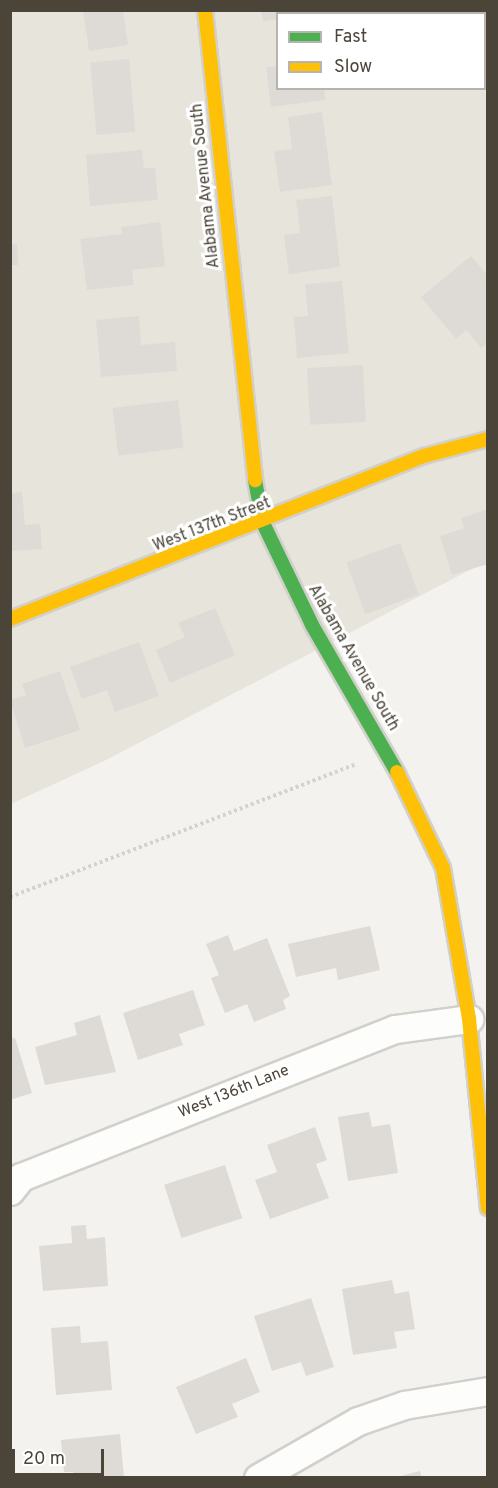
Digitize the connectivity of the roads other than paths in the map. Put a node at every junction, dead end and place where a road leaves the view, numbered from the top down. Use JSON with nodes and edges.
{"nodes":[{"id":1,"x":205,"y":10,"type":"edge"},
{"id":2,"x":488,"y":439,"type":"edge"},
{"id":3,"x":263,"y":523,"type":"junction"},
{"id":4,"x":10,"y":619,"type":"edge"},
{"id":5,"x":469,"y":1019,"type":"junction"},
{"id":6,"x":10,"y":1191,"type":"edge"},
{"id":7,"x":488,"y":1208,"type":"edge"},
{"id":8,"x":488,"y":1391,"type":"edge"},
{"id":9,"x":258,"y":1478,"type":"edge"}],
"edges":[{"from":1,"to":3,"type":"street","name":"Alabama Avenue South"},
{"from":2,"to":3,"type":"street","name":"West 137th Street"},
{"from":3,"to":4,"type":"street","name":"West 137th Street"},
{"from":3,"to":5,"type":"street","name":"Alabama Avenue South"},
{"from":5,"to":6,"type":"street","name":"West 136th Lane"},
{"from":5,"to":7,"type":"street","name":"Alabama Avenue South"},
{"from":8,"to":9,"type":"street"}]}
